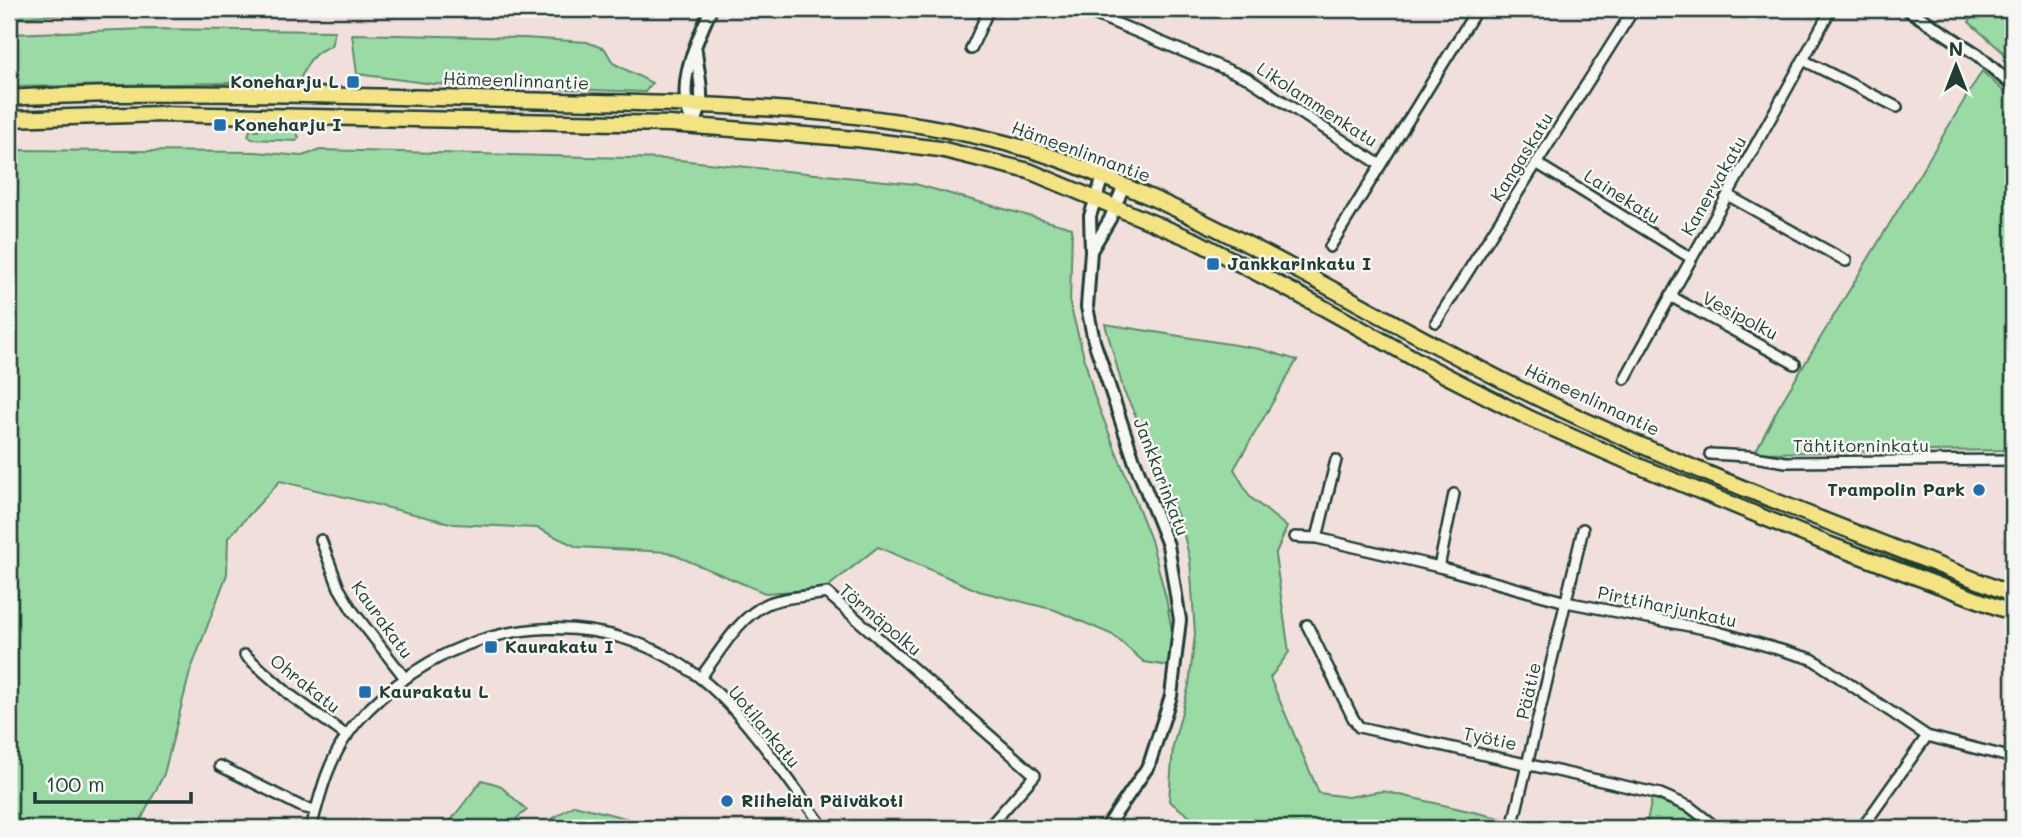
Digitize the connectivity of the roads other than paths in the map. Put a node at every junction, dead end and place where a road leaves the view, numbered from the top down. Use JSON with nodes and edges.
{"nodes":[{"id":1,"x":711,"y":9,"type":"edge"},
{"id":2,"x":989,"y":9,"type":"edge"},
{"id":3,"x":1082,"y":9,"type":"edge"},
{"id":4,"x":1634,"y":9,"type":"edge"},
{"id":5,"x":1831,"y":9,"type":"edge"},
{"id":6,"x":1907,"y":9,"type":"edge"},
{"id":7,"x":1473,"y":10,"type":"edge"},
{"id":8,"x":696,"y":45,"type":"junction"},
{"id":9,"x":971,"y":49,"type":"dead end"},
{"id":10,"x":1803,"y":60,"type":"junction"},
{"id":11,"x":2013,"y":86,"type":"edge"},
{"id":12,"x":9,"y":98,"type":"edge"},
{"id":13,"x":685,"y":105,"type":"junction"},
{"id":14,"x":701,"y":105,"type":"junction"},
{"id":15,"x":1897,"y":107,"type":"dead end"},
{"id":16,"x":9,"y":119,"type":"edge"},
{"id":17,"x":693,"y":125,"type":"junction"},
{"id":18,"x":1536,"y":163,"type":"junction"},
{"id":19,"x":1379,"y":164,"type":"junction"},
{"id":20,"x":1103,"y":177,"type":"junction"},
{"id":21,"x":1124,"y":185,"type":"junction"},
{"id":22,"x":1729,"y":196,"type":"junction"},
{"id":23,"x":1095,"y":198,"type":"junction"},
{"id":24,"x":1114,"y":206,"type":"junction"},
{"id":25,"x":1330,"y":247,"type":"dead end"},
{"id":26,"x":1091,"y":251,"type":"junction"},
{"id":27,"x":1691,"y":258,"type":"junction"},
{"id":28,"x":1846,"y":261,"type":"dead end"},
{"id":29,"x":1670,"y":296,"type":"junction"},
{"id":30,"x":1436,"y":321,"type":"dead end"},
{"id":31,"x":1795,"y":364,"type":"dead end"},
{"id":32,"x":1625,"y":379,"type":"dead end"},
{"id":33,"x":1710,"y":454,"type":"dead end"},
{"id":34,"x":1336,"y":460,"type":"dead end"},
{"id":35,"x":2013,"y":460,"type":"edge"},
{"id":36,"x":1454,"y":494,"type":"dead end"},
{"id":37,"x":1583,"y":529,"type":"dead end"},
{"id":38,"x":1295,"y":537,"type":"dead end"},
{"id":39,"x":1317,"y":538,"type":"junction"},
{"id":40,"x":321,"y":540,"type":"dead end"},
{"id":41,"x":1439,"y":567,"type":"junction"},
{"id":42,"x":2013,"y":594,"type":"edge"},
{"id":43,"x":1566,"y":602,"type":"junction"},
{"id":44,"x":2013,"y":613,"type":"edge"},
{"id":45,"x":1307,"y":625,"type":"dead end"},
{"id":46,"x":244,"y":655,"type":"dead end"},
{"id":47,"x":405,"y":678,"type":"junction"},
{"id":48,"x":700,"y":678,"type":"junction"},
{"id":49,"x":347,"y":736,"type":"junction"},
{"id":50,"x":1927,"y":736,"type":"junction"},
{"id":51,"x":2013,"y":758,"type":"edge"},
{"id":52,"x":1528,"y":764,"type":"junction"},
{"id":53,"x":220,"y":766,"type":"dead end"},
{"id":54,"x":315,"y":810,"type":"junction"},
{"id":55,"x":311,"y":828,"type":"edge"},
{"id":56,"x":824,"y":828,"type":"edge"},
{"id":57,"x":988,"y":828,"type":"edge"},
{"id":58,"x":1106,"y":828,"type":"edge"},
{"id":59,"x":1512,"y":828,"type":"edge"},
{"id":60,"x":1717,"y":828,"type":"edge"},
{"id":61,"x":1862,"y":828,"type":"edge"}],
"edges":[{"from":1,"to":8,"type":"street"},
{"from":2,"to":9,"type":"street"},
{"from":3,"to":19,"type":"street","name":"Likolammenkatu"},
{"from":4,"to":18,"type":"street","name":"Kangaskatu"},
{"from":5,"to":10,"type":"street","name":"Kanervakatu"},
{"from":6,"to":11,"type":"street"},
{"from":7,"to":19,"type":"street"},
{"from":8,"to":13,"type":"street"},
{"from":8,"to":14,"type":"street"},
{"from":10,"to":15,"type":"street"},
{"from":10,"to":22,"type":"street","name":"Kanervakatu"},
{"from":12,"to":13,"type":"main road","name":"Hämeenlinnantie"},
{"from":13,"to":14,"type":"main road","name":"Hämeenlinnantie"},
{"from":13,"to":17,"type":"street"},
{"from":14,"to":17,"type":"street"},
{"from":14,"to":20,"type":"main road","name":"Hämeenlinnantie"},
{"from":16,"to":17,"type":"main road","name":"Hämeenlinnantie"},
{"from":17,"to":23,"type":"main road","name":"Hämeenlinnantie"},
{"from":18,"to":27,"type":"street","name":"Lainekatu"},
{"from":18,"to":30,"type":"street","name":"Kangaskatu"},
{"from":19,"to":25,"type":"street"},
{"from":20,"to":21,"type":"main road","name":"Hämeenlinnantie"},
{"from":20,"to":23,"type":"street","name":"Jankkarinkatu"},
{"from":21,"to":24,"type":"street","name":"Jankkarinkatu"},
{"from":21,"to":42,"type":"main road","name":"Hämeenlinnantie"},
{"from":22,"to":27,"type":"street","name":"Kanervakatu"},
{"from":22,"to":28,"type":"street"},
{"from":23,"to":24,"type":"main road","name":"Hämeenlinnantie"},
{"from":23,"to":26,"type":"street","name":"Jankkarinkatu"},
{"from":24,"to":26,"type":"street","name":"Jankkarinkatu"},
{"from":24,"to":44,"type":"main road","name":"Hämeenlinnantie"},
{"from":26,"to":58,"type":"street","name":"Jankkarinkatu"},
{"from":27,"to":29,"type":"street","name":"Kanervakatu"},
{"from":29,"to":31,"type":"street","name":"Vesipolku"},
{"from":29,"to":32,"type":"street","name":"Kanervakatu"},
{"from":33,"to":35,"type":"street","name":"Tähtitorninkatu"},
{"from":34,"to":39,"type":"street"},
{"from":36,"to":41,"type":"street"},
{"from":37,"to":43,"type":"street","name":"Päätie"},
{"from":38,"to":39,"type":"street","name":"Pirttiharjunkatu"},
{"from":39,"to":41,"type":"street","name":"Pirttiharjunkatu"},
{"from":40,"to":47,"type":"street","name":"Kaurakatu"},
{"from":41,"to":43,"type":"street","name":"Pirttiharjunkatu"},
{"from":43,"to":50,"type":"street","name":"Pirttiharjunkatu"},
{"from":43,"to":52,"type":"street","name":"Päätie"},
{"from":45,"to":52,"type":"street","name":"Työtie"},
{"from":46,"to":49,"type":"street","name":"Ohrakatu"},
{"from":47,"to":48,"type":"street","name":"Uotilankatu"},
{"from":47,"to":49,"type":"street","name":"Uotilankatu"},
{"from":48,"to":56,"type":"street","name":"Uotilankatu"},
{"from":48,"to":57,"type":"street","name":"Törmäpolku"},
{"from":49,"to":54,"type":"street","name":"Uotilankatu"},
{"from":50,"to":51,"type":"street","name":"Pirttiharjunkatu"},
{"from":50,"to":61,"type":"street"},
{"from":52,"to":59,"type":"street","name":"Päätie"},
{"from":52,"to":60,"type":"street","name":"Työtie"},
{"from":53,"to":54,"type":"street"},
{"from":54,"to":55,"type":"street","name":"Uotilankatu"}]}
